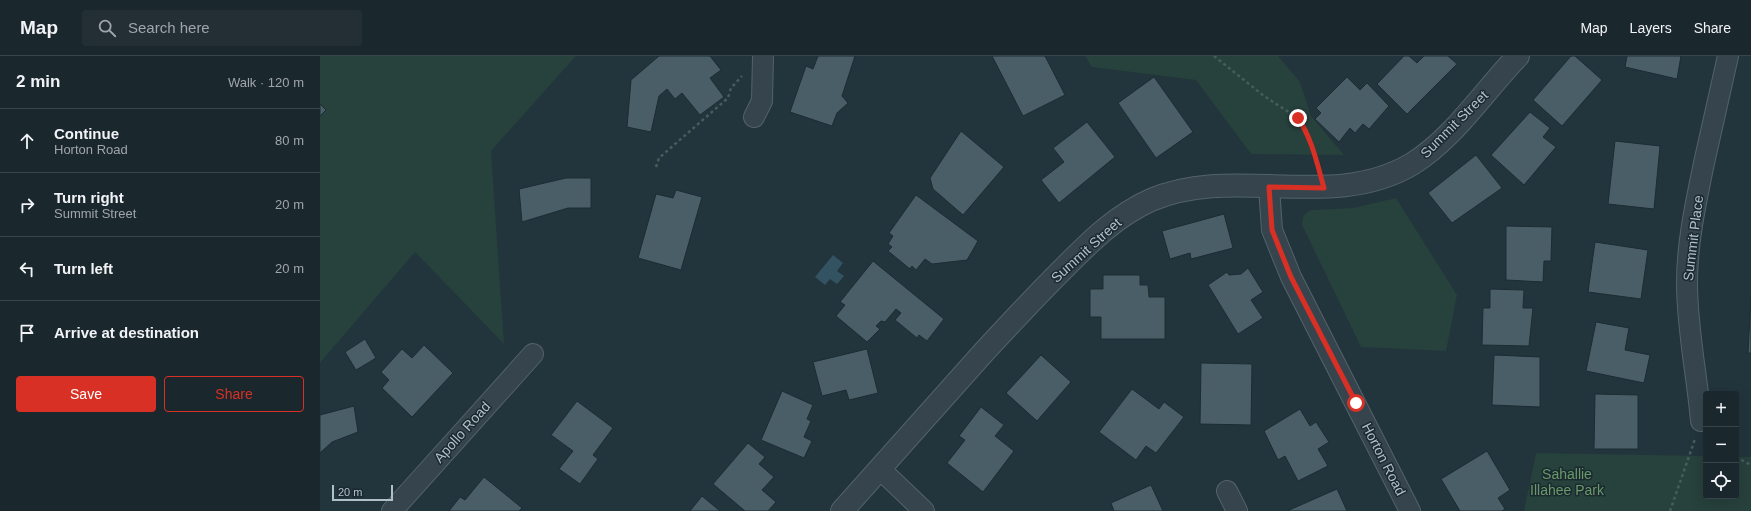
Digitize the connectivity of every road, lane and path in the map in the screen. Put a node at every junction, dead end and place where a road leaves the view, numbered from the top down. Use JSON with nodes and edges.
{"nodes":[{"id":1,"x":1214,"y":56,"type":"edge"},
{"id":2,"x":1518,"y":56,"type":"edge"},
{"id":3,"x":1728,"y":56,"type":"edge"},
{"id":4,"x":763,"y":60,"type":"edge"},
{"id":5,"x":754,"y":117,"type":"dead end"},
{"id":6,"x":656,"y":167,"type":"dead end"},
{"id":7,"x":1269,"y":187,"type":"junction"},
{"id":8,"x":1324,"y":188,"type":"junction"},
{"id":9,"x":533,"y":354,"type":"dead end"},
{"id":10,"x":1701,"y":421,"type":"joint"},
{"id":11,"x":1739,"y":459,"type":"edge"},
{"id":12,"x":1751,"y":465,"type":"edge"},
{"id":13,"x":880,"y":469,"type":"junction"},
{"id":14,"x":1227,"y":492,"type":"dead end"},
{"id":15,"x":392,"y":511,"type":"edge"},
{"id":16,"x":842,"y":511,"type":"edge"},
{"id":17,"x":924,"y":511,"type":"edge"},
{"id":18,"x":1237,"y":511,"type":"edge"},
{"id":19,"x":1410,"y":511,"type":"edge"},
{"id":20,"x":1670,"y":511,"type":"edge"}],
"edges":[{"from":1,"to":8,"type":"path"},
{"from":2,"to":8,"type":"street","name":"Summit Street"},
{"from":3,"to":10,"type":"street","name":"Summit Place"},
{"from":4,"to":5,"type":"street"},
{"from":4,"to":6,"type":"path"},
{"from":7,"to":8,"type":"street","name":"Summit Street"},
{"from":7,"to":13,"type":"street","name":"Summit Street"},
{"from":7,"to":19,"type":"street","name":"Horton Road"},
{"from":9,"to":15,"type":"street","name":"Apollo Road"},
{"from":10,"to":20,"type":"path"},
{"from":11,"to":12,"type":"path"},
{"from":13,"to":16,"type":"street","name":"Summit Street"},
{"from":13,"to":17,"type":"street"},
{"from":14,"to":18,"type":"street"}]}
